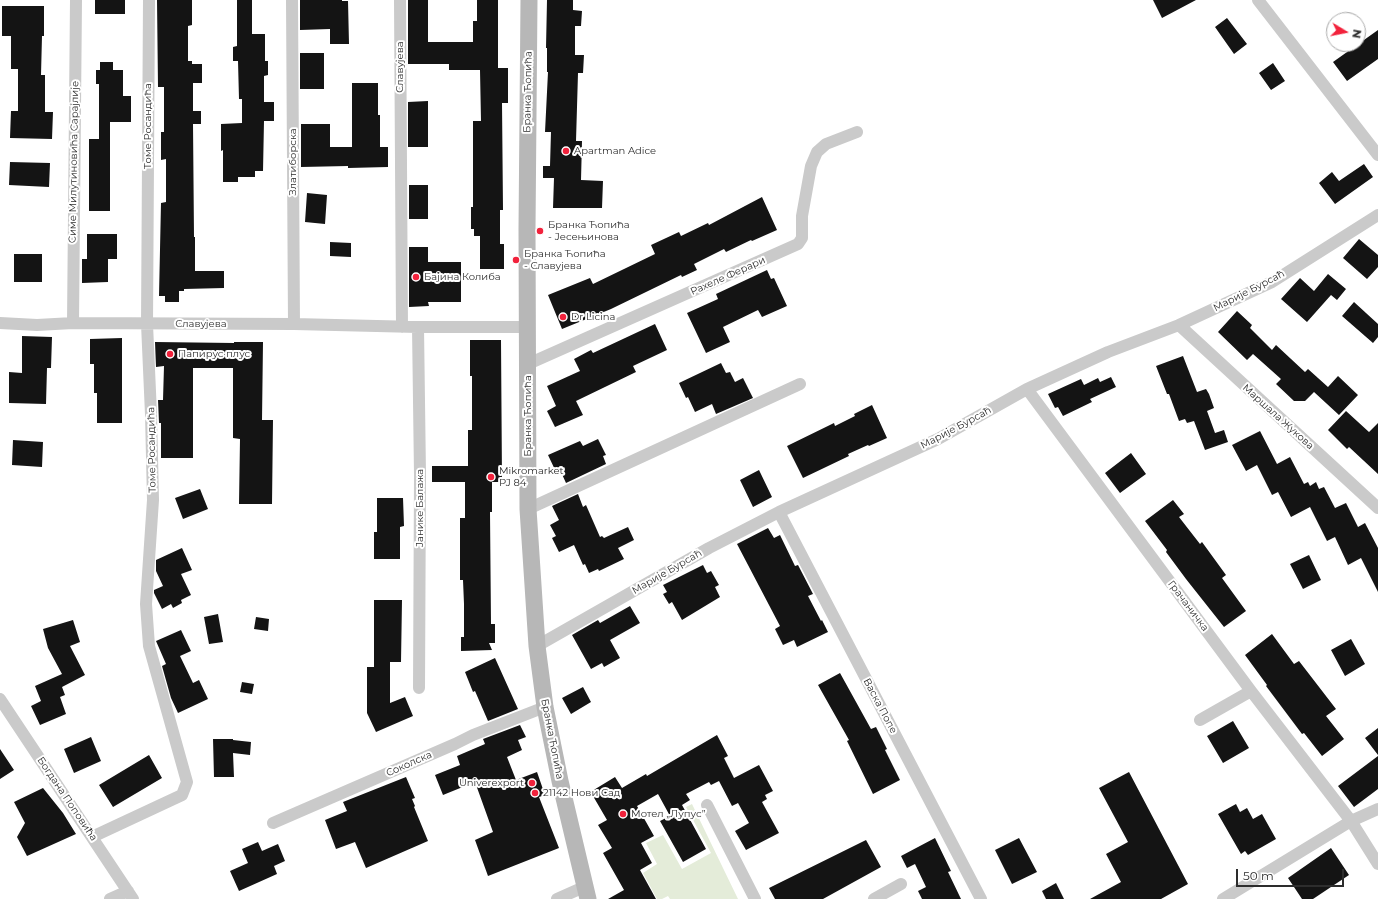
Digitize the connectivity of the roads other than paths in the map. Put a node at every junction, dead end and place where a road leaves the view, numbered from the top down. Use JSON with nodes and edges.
{"nodes":[{"id":1,"x":76,"y":0,"type":"edge"},
{"id":2,"x":149,"y":0,"type":"edge"},
{"id":3,"x":292,"y":0,"type":"edge"},
{"id":4,"x":400,"y":0,"type":"edge"},
{"id":5,"x":529,"y":0,"type":"edge"},
{"id":6,"x":1258,"y":0,"type":"edge"},
{"id":7,"x":857,"y":132,"type":"dead end"},
{"id":8,"x":1378,"y":154,"type":"edge"},
{"id":9,"x":1378,"y":216,"type":"edge"},
{"id":10,"x":0,"y":323,"type":"edge"},
{"id":11,"x":73,"y":323,"type":"junction"},
{"id":12,"x":147,"y":324,"type":"junction"},
{"id":13,"x":294,"y":324,"type":"junction"},
{"id":14,"x":1179,"y":325,"type":"junction"},
{"id":15,"x":402,"y":327,"type":"junction"},
{"id":16,"x":418,"y":327,"type":"junction"},
{"id":17,"x":528,"y":327,"type":"junction"},
{"id":18,"x":528,"y":364,"type":"junction"},
{"id":19,"x":800,"y":384,"type":"dead end"},
{"id":20,"x":1028,"y":389,"type":"junction"},
{"id":21,"x":1378,"y":508,"type":"edge"},
{"id":22,"x":528,"y":509,"type":"junction"},
{"id":23,"x":779,"y":512,"type":"junction"},
{"id":24,"x":537,"y":646,"type":"junction"},
{"id":25,"x":419,"y":688,"type":"dead end"},
{"id":26,"x":1251,"y":690,"type":"junction"},
{"id":27,"x":0,"y":699,"type":"edge"},
{"id":28,"x":545,"y":707,"type":"junction"},
{"id":29,"x":1200,"y":720,"type":"dead end"},
{"id":30,"x":707,"y":805,"type":"dead end"},
{"id":31,"x":1378,"y":808,"type":"edge"},
{"id":32,"x":1351,"y":821,"type":"junction"},
{"id":33,"x":273,"y":823,"type":"dead end"},
{"id":34,"x":92,"y":836,"type":"junction"},
{"id":35,"x":1378,"y":864,"type":"edge"},
{"id":36,"x":900,"y":884,"type":"dead end"},
{"id":37,"x":586,"y":893,"type":"edge"},
{"id":38,"x":130,"y":895,"type":"edge"},
{"id":39,"x":110,"y":899,"type":"edge"},
{"id":40,"x":557,"y":899,"type":"edge"},
{"id":41,"x":755,"y":899,"type":"edge"},
{"id":42,"x":874,"y":899,"type":"edge"},
{"id":43,"x":981,"y":899,"type":"edge"},
{"id":44,"x":1223,"y":899,"type":"edge"}],
"edges":[{"from":1,"to":11,"type":"street","name":"Симе Милутиновића Сарајлије"},
{"from":2,"to":12,"type":"street","name":"Томе Росандића"},
{"from":3,"to":13,"type":"street","name":"Златиборска"},
{"from":4,"to":15,"type":"street","name":"Славујева"},
{"from":5,"to":17,"type":"street","name":"Бранка Ћопића"},
{"from":6,"to":8,"type":"street"},
{"from":7,"to":18,"type":"street","name":"Рахеле Ферари"},
{"from":9,"to":14,"type":"street","name":"Марије Бурсаћ"},
{"from":10,"to":11,"type":"street","name":"Славујева"},
{"from":11,"to":12,"type":"street","name":"Славујева"},
{"from":12,"to":13,"type":"street","name":"Славујева"},
{"from":12,"to":34,"type":"street","name":"Томе Росандића"},
{"from":13,"to":15,"type":"street","name":"Славујева"},
{"from":14,"to":20,"type":"street","name":"Марије Бурсаћ"},
{"from":14,"to":21,"type":"street","name":"Маршала Жукова"},
{"from":15,"to":16,"type":"street","name":"Славујева"},
{"from":16,"to":17,"type":"street","name":"Славујева"},
{"from":16,"to":25,"type":"street","name":"Јанике Балажа"},
{"from":17,"to":18,"type":"street","name":"Бранка Ћопића"},
{"from":18,"to":22,"type":"street","name":"Бранка Ћопића"},
{"from":19,"to":22,"type":"street"},
{"from":20,"to":23,"type":"street","name":"Марије Бурсаћ"},
{"from":20,"to":26,"type":"street","name":"Грачаничка"},
{"from":22,"to":24,"type":"street","name":"Бранка Ћопића"},
{"from":23,"to":24,"type":"street","name":"Марије Бурсаћ"},
{"from":23,"to":43,"type":"street","name":"Васка Попе"},
{"from":24,"to":28,"type":"street","name":"Бранка Ћопића"},
{"from":26,"to":29,"type":"street"},
{"from":26,"to":32,"type":"street","name":"Грачаничка"},
{"from":27,"to":34,"type":"street","name":"Богдана Поповића"},
{"from":28,"to":33,"type":"street","name":"Соколска"},
{"from":28,"to":37,"type":"street","name":"Бранка Ћопића"},
{"from":30,"to":41,"type":"street"},
{"from":31,"to":32,"type":"street"},
{"from":32,"to":35,"type":"street","name":"Грачаничка"},
{"from":32,"to":44,"type":"street"},
{"from":34,"to":38,"type":"street","name":"Богдана Поповића"},
{"from":36,"to":42,"type":"street"},
{"from":37,"to":40,"type":"street"},
{"from":38,"to":39,"type":"street"}]}
